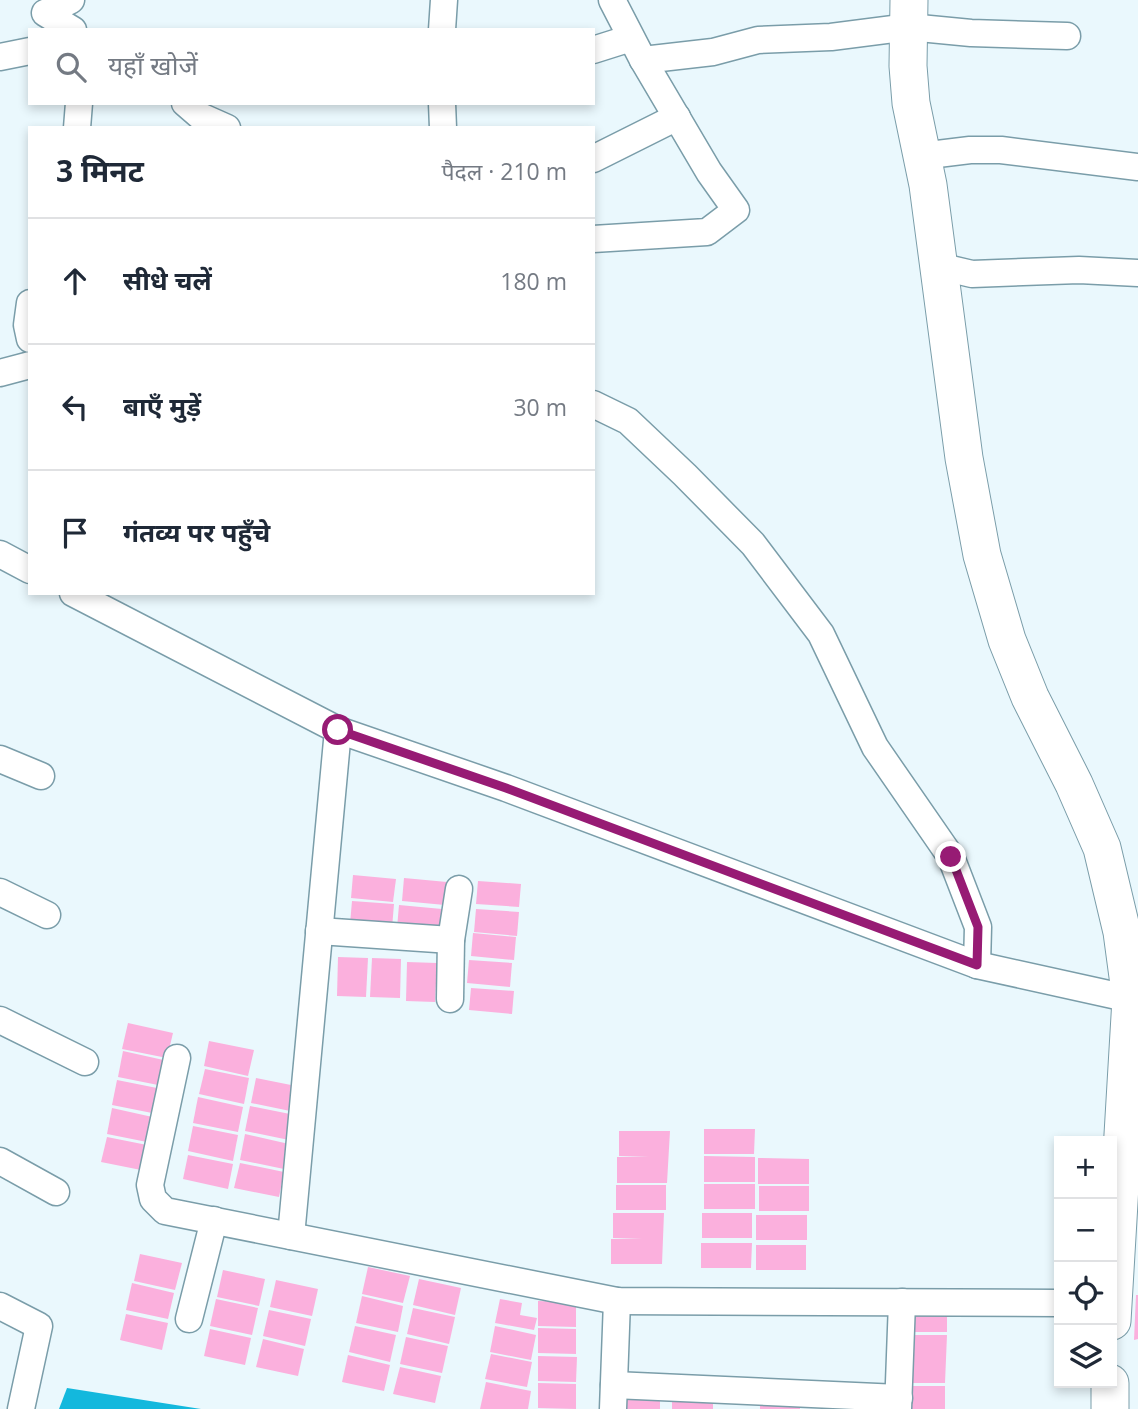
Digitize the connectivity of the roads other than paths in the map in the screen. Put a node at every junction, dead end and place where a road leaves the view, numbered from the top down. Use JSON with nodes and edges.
{"nodes":[{"id":1,"x":71,"y":0,"type":"edge"},
{"id":2,"x":444,"y":0,"type":"edge"},
{"id":3,"x":612,"y":0,"type":"edge"},
{"id":4,"x":909,"y":14,"type":"edge"},
{"id":5,"x":70,"y":28,"type":"edge"},
{"id":6,"x":442,"y":28,"type":"edge"},
{"id":7,"x":1067,"y":36,"type":"dead end"},
{"id":8,"x":637,"y":49,"type":"junction"},
{"id":9,"x":595,"y":50,"type":"edge"},
{"id":10,"x":28,"y":51,"type":"edge"},
{"id":11,"x":0,"y":57,"type":"edge"},
{"id":12,"x":79,"y":105,"type":"edge"},
{"id":13,"x":442,"y":105,"type":"edge"},
{"id":14,"x":193,"y":116,"type":"edge"},
{"id":15,"x":677,"y":117,"type":"junction"},
{"id":16,"x":77,"y":126,"type":"edge"},
{"id":17,"x":221,"y":126,"type":"edge"},
{"id":18,"x":443,"y":126,"type":"edge"},
{"id":19,"x":921,"y":156,"type":"junction"},
{"id":20,"x":595,"y":158,"type":"edge"},
{"id":21,"x":1138,"y":167,"type":"edge"},
{"id":22,"x":595,"y":239,"type":"edge"},
{"id":23,"x":938,"y":266,"type":"junction"},
{"id":24,"x":1138,"y":273,"type":"edge"},
{"id":25,"x":28,"y":366,"type":"edge"},
{"id":26,"x":0,"y":373,"type":"edge"},
{"id":27,"x":595,"y":405,"type":"edge"},
{"id":28,"x":0,"y":554,"type":"edge"},
{"id":29,"x":28,"y":569,"type":"edge"},
{"id":30,"x":77,"y":595,"type":"edge"},
{"id":31,"x":338,"y":730,"type":"junction"},
{"id":32,"x":0,"y":759,"type":"edge"},
{"id":33,"x":41,"y":776,"type":"dead end"},
{"id":34,"x":459,"y":889,"type":"dead end"},
{"id":35,"x":0,"y":892,"type":"edge"},
{"id":36,"x":47,"y":915,"type":"dead end"},
{"id":37,"x":1130,"y":928,"type":"edge"},
{"id":38,"x":319,"y":931,"type":"junction"},
{"id":39,"x":451,"y":940,"type":"junction"},
{"id":40,"x":977,"y":965,"type":"junction"},
{"id":41,"x":1135,"y":998,"type":"edge"},
{"id":42,"x":450,"y":999,"type":"dead end"},
{"id":43,"x":0,"y":1020,"type":"edge"},
{"id":44,"x":177,"y":1058,"type":"dead end"},
{"id":45,"x":85,"y":1062,"type":"dead end"},
{"id":46,"x":0,"y":1161,"type":"edge"},
{"id":47,"x":57,"y":1192,"type":"dead end"},
{"id":48,"x":214,"y":1220,"type":"junction"},
{"id":49,"x":291,"y":1236,"type":"junction"},
{"id":50,"x":1126,"y":1261,"type":"edge"},
{"id":51,"x":1117,"y":1288,"type":"edge"},
{"id":52,"x":617,"y":1301,"type":"junction"},
{"id":53,"x":902,"y":1302,"type":"junction"},
{"id":54,"x":1054,"y":1303,"type":"edge"},
{"id":55,"x":0,"y":1306,"type":"edge"},
{"id":56,"x":189,"y":1319,"type":"dead end"},
{"id":57,"x":1110,"y":1388,"type":"edge"},
{"id":58,"x":614,"y":1397,"type":"edge"},
{"id":59,"x":743,"y":1400,"type":"edge"},
{"id":60,"x":899,"y":1404,"type":"edge"},
{"id":61,"x":21,"y":1409,"type":"edge"},
{"id":62,"x":1110,"y":1409,"type":"edge"}],
"edges":[{"from":1,"to":5,"type":"street"},
{"from":2,"to":6,"type":"street"},
{"from":3,"to":8,"type":"street"},
{"from":4,"to":7,"type":"street"},
{"from":4,"to":8,"type":"street"},
{"from":4,"to":19,"type":"street"},
{"from":8,"to":9,"type":"street"},
{"from":8,"to":15,"type":"street"},
{"from":10,"to":11,"type":"street"},
{"from":12,"to":16,"type":"street"},
{"from":13,"to":18,"type":"street"},
{"from":14,"to":17,"type":"street"},
{"from":15,"to":20,"type":"street"},
{"from":15,"to":22,"type":"street"},
{"from":19,"to":21,"type":"street"},
{"from":19,"to":23,"type":"street"},
{"from":23,"to":24,"type":"street"},
{"from":23,"to":37,"type":"street"},
{"from":25,"to":26,"type":"street"},
{"from":27,"to":40,"type":"street"},
{"from":28,"to":29,"type":"street"},
{"from":30,"to":31,"type":"street"},
{"from":31,"to":38,"type":"street"},
{"from":31,"to":40,"type":"street"},
{"from":32,"to":33,"type":"street"},
{"from":34,"to":39,"type":"street"},
{"from":35,"to":36,"type":"street"},
{"from":37,"to":41,"type":"street"},
{"from":38,"to":39,"type":"street"},
{"from":38,"to":49,"type":"street"},
{"from":39,"to":42,"type":"street"},
{"from":40,"to":41,"type":"street"},
{"from":41,"to":50,"type":"street"},
{"from":43,"to":45,"type":"street"},
{"from":44,"to":48,"type":"street"},
{"from":46,"to":47,"type":"street"},
{"from":48,"to":49,"type":"street"},
{"from":48,"to":56,"type":"street"},
{"from":49,"to":52,"type":"street"},
{"from":50,"to":51,"type":"street"},
{"from":52,"to":53,"type":"street"},
{"from":52,"to":58,"type":"street"},
{"from":53,"to":54,"type":"street"},
{"from":53,"to":60,"type":"street"},
{"from":55,"to":61,"type":"street"},
{"from":57,"to":62,"type":"street"},
{"from":58,"to":59,"type":"street"},
{"from":59,"to":60,"type":"street"}]}
